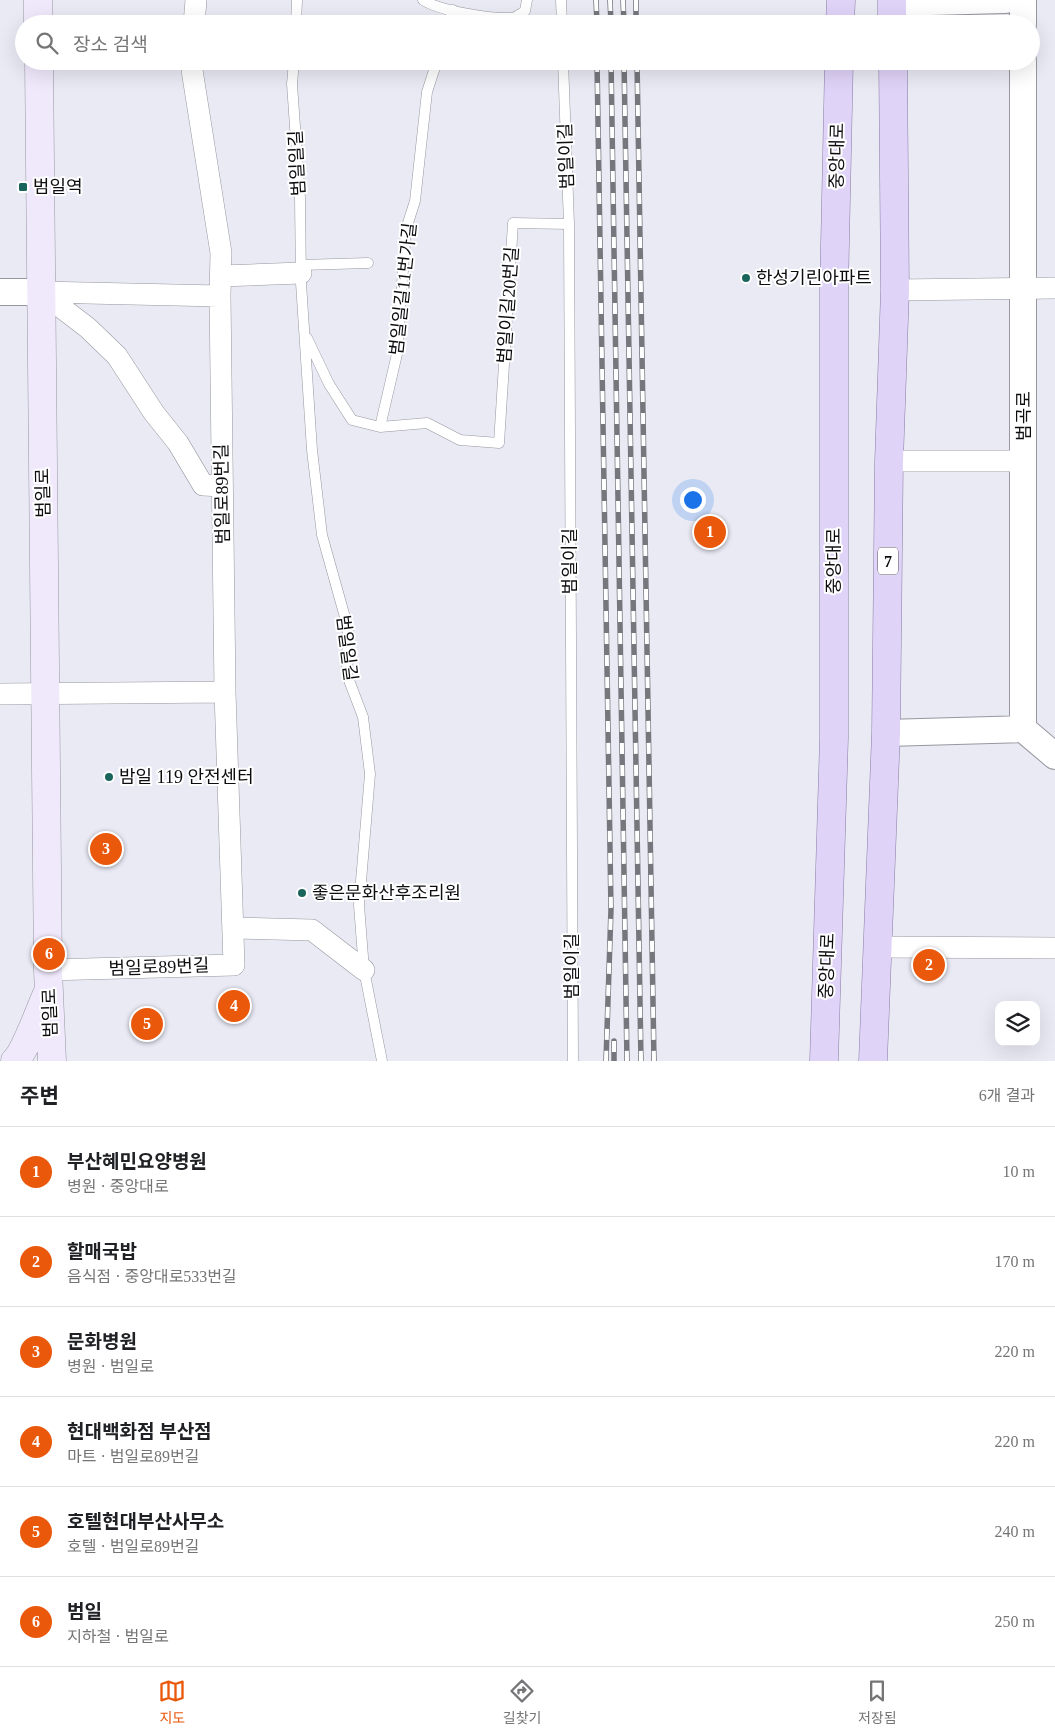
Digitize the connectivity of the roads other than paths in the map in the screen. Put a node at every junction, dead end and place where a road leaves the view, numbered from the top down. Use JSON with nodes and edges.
{"nodes":[{"id":1,"x":38,"y":0,"type":"edge"},
{"id":2,"x":196,"y":0,"type":"edge"},
{"id":3,"x":297,"y":0,"type":"edge"},
{"id":4,"x":423,"y":0,"type":"edge"},
{"id":5,"x":527,"y":0,"type":"edge"},
{"id":6,"x":561,"y":0,"type":"edge"},
{"id":7,"x":842,"y":0,"type":"edge"},
{"id":8,"x":1005,"y":0,"type":"edge"},
{"id":9,"x":1023,"y":0,"type":"edge"},
{"id":10,"x":892,"y":9,"type":"edge"},
{"id":11,"x":452,"y":10,"type":"junction"},
{"id":12,"x":38,"y":15,"type":"edge"},
{"id":13,"x":195,"y":15,"type":"edge"},
{"id":14,"x":296,"y":15,"type":"edge"},
{"id":15,"x":451,"y":15,"type":"edge"},
{"id":16,"x":490,"y":15,"type":"edge"},
{"id":17,"x":518,"y":15,"type":"edge"},
{"id":18,"x":562,"y":15,"type":"edge"},
{"id":19,"x":841,"y":15,"type":"edge"},
{"id":20,"x":1023,"y":15,"type":"edge"},
{"id":21,"x":39,"y":70,"type":"edge"},
{"id":22,"x":192,"y":70,"type":"edge"},
{"id":23,"x":293,"y":70,"type":"edge"},
{"id":24,"x":434,"y":70,"type":"edge"},
{"id":25,"x":563,"y":70,"type":"edge"},
{"id":26,"x":839,"y":70,"type":"edge"},
{"id":27,"x":893,"y":70,"type":"edge"},
{"id":28,"x":1023,"y":70,"type":"edge"},
{"id":29,"x":568,"y":224,"type":"junction"},
{"id":30,"x":368,"y":263,"type":"dead end"},
{"id":31,"x":301,"y":269,"type":"junction"},
{"id":32,"x":220,"y":286,"type":"junction"},
{"id":33,"x":1023,"y":288,"type":"junction"},
{"id":34,"x":1055,"y":288,"type":"edge"},
{"id":35,"x":895,"y":290,"type":"junction"},
{"id":36,"x":0,"y":292,"type":"edge"},
{"id":37,"x":41,"y":292,"type":"junction"},
{"id":38,"x":304,"y":332,"type":"junction"},
{"id":39,"x":380,"y":427,"type":"junction"},
{"id":40,"x":889,"y":461,"type":"junction"},
{"id":41,"x":1025,"y":461,"type":"junction"},
{"id":42,"x":222,"y":486,"type":"junction"},
{"id":43,"x":225,"y":692,"type":"junction"},
{"id":44,"x":0,"y":694,"type":"edge"},
{"id":45,"x":46,"y":694,"type":"junction"},
{"id":46,"x":1023,"y":729,"type":"junction"},
{"id":47,"x":886,"y":733,"type":"junction"},
{"id":48,"x":1055,"y":756,"type":"edge"},
{"id":49,"x":234,"y":928,"type":"junction"},
{"id":50,"x":876,"y":948,"type":"junction"},
{"id":51,"x":1055,"y":948,"type":"edge"},
{"id":52,"x":364,"y":970,"type":"junction"},
{"id":53,"x":49,"y":980,"type":"junction"},
{"id":54,"x":15,"y":1061,"type":"edge"},
{"id":55,"x":52,"y":1061,"type":"edge"},
{"id":56,"x":382,"y":1061,"type":"edge"},
{"id":57,"x":573,"y":1061,"type":"edge"},
{"id":58,"x":824,"y":1061,"type":"edge"},
{"id":59,"x":873,"y":1061,"type":"edge"}],
"edges":[{"from":1,"to":12,"type":"main road"},
{"from":2,"to":13,"type":"street"},
{"from":3,"to":14,"type":"lane"},
{"from":4,"to":11,"type":"lane"},
{"from":5,"to":17,"type":"lane"},
{"from":6,"to":18,"type":"lane"},
{"from":7,"to":19,"type":"main road"},
{"from":8,"to":10,"type":"street"},
{"from":9,"to":20,"type":"street"},
{"from":11,"to":15,"type":"lane"},
{"from":11,"to":16,"type":"lane"},
{"from":21,"to":37,"type":"main road","name":"범일로"},
{"from":22,"to":32,"type":"street","name":"범일로89번길"},
{"from":23,"to":31,"type":"lane","name":"범일일길"},
{"from":24,"to":39,"type":"lane","name":"범일일길11번가길"},
{"from":25,"to":29,"type":"lane","name":"범일이길"},
{"from":26,"to":58,"type":"main road","name":"중앙대로"},
{"from":27,"to":35,"type":"main road","number":"7"},
{"from":28,"to":33,"type":"street","name":"범곡로"},
{"from":29,"to":39,"type":"lane","name":"범일이길20번길"},
{"from":29,"to":57,"type":"lane","name":"범일이길"},
{"from":30,"to":31,"type":"lane"},
{"from":31,"to":32,"type":"street"},
{"from":31,"to":38,"type":"lane","name":"범일일길"},
{"from":32,"to":37,"type":"street"},
{"from":32,"to":42,"type":"street","name":"범일로89번길"},
{"from":33,"to":34,"type":"street"},
{"from":33,"to":35,"type":"street"},
{"from":33,"to":41,"type":"street","name":"범곡로"},
{"from":35,"to":40,"type":"main road","number":"7"},
{"from":36,"to":37,"type":"street"},
{"from":37,"to":42,"type":"street"},
{"from":37,"to":45,"type":"main road","name":"범일로"},
{"from":38,"to":39,"type":"lane"},
{"from":38,"to":52,"type":"lane","name":"범일일길"},
{"from":40,"to":41,"type":"street"},
{"from":40,"to":47,"type":"main road","number":"7"},
{"from":41,"to":46,"type":"street","name":"범곡로"},
{"from":42,"to":43,"type":"street","name":"범일로89번길"},
{"from":43,"to":45,"type":"street"},
{"from":43,"to":49,"type":"street","name":"범일로89번길"},
{"from":44,"to":45,"type":"street"},
{"from":45,"to":53,"type":"main road","name":"범일로"},
{"from":46,"to":47,"type":"street"},
{"from":46,"to":48,"type":"street"},
{"from":47,"to":50,"type":"main road","number":"7"},
{"from":49,"to":52,"type":"street"},
{"from":49,"to":53,"type":"street","name":"범일로89번길"},
{"from":50,"to":51,"type":"street"},
{"from":50,"to":59,"type":"main road","number":"7"},
{"from":52,"to":56,"type":"lane","name":"범일일길"},
{"from":53,"to":54,"type":"main road"},
{"from":53,"to":55,"type":"main road","name":"범일로"}]}
